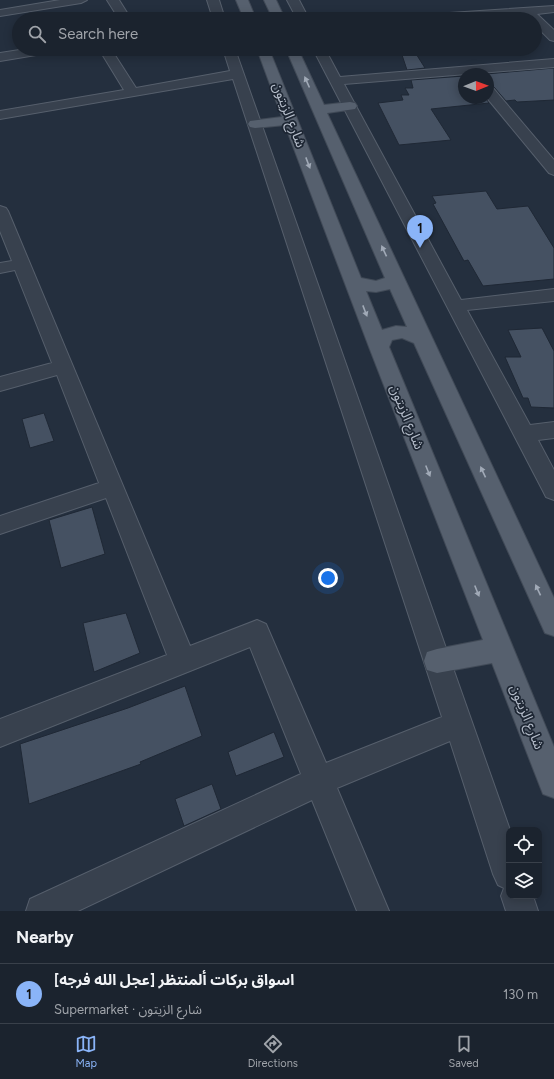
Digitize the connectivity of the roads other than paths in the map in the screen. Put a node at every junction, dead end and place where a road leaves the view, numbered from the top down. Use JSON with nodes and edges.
{"nodes":[{"id":1,"x":81,"y":0,"type":"edge"},
{"id":2,"x":113,"y":0,"type":"edge"},
{"id":3,"x":213,"y":0,"type":"edge"},
{"id":4,"x":242,"y":0,"type":"edge"},
{"id":5,"x":270,"y":0,"type":"edge"},
{"id":6,"x":293,"y":0,"type":"edge"},
{"id":7,"x":554,"y":9,"type":"edge"},
{"id":8,"x":528,"y":11,"type":"joint"},
{"id":9,"x":121,"y":12,"type":"edge"},
{"id":10,"x":217,"y":12,"type":"edge"},
{"id":11,"x":247,"y":12,"type":"edge"},
{"id":12,"x":276,"y":12,"type":"edge"},
{"id":13,"x":299,"y":12,"type":"edge"},
{"id":14,"x":512,"y":12,"type":"edge"},
{"id":15,"x":0,"y":13,"type":"edge"},
{"id":16,"x":542,"y":25,"type":"edge"},
{"id":17,"x":554,"y":37,"type":"edge"},
{"id":18,"x":12,"y":55,"type":"edge"},
{"id":19,"x":109,"y":56,"type":"edge"},
{"id":20,"x":232,"y":56,"type":"edge"},
{"id":21,"x":266,"y":56,"type":"edge"},
{"id":22,"x":295,"y":56,"type":"edge"},
{"id":23,"x":323,"y":56,"type":"edge"},
{"id":24,"x":0,"y":57,"type":"edge"},
{"id":25,"x":554,"y":63,"type":"edge"},
{"id":26,"x":494,"y":70,"type":"edge"},
{"id":27,"x":458,"y":73,"type":"edge"},
{"id":28,"x":238,"y":74,"type":"junction"},
{"id":29,"x":336,"y":81,"type":"junction"},
{"id":30,"x":132,"y":92,"type":"junction"},
{"id":31,"x":494,"y":98,"type":"edge"},
{"id":32,"x":350,"y":106,"type":"junction"},
{"id":33,"x":319,"y":110,"type":"junction"},
{"id":34,"x":0,"y":115,"type":"edge"},
{"id":35,"x":291,"y":120,"type":"junction"},
{"id":36,"x":255,"y":124,"type":"junction"},
{"id":37,"x":554,"y":170,"type":"edge"},
{"id":38,"x":0,"y":211,"type":"edge"},
{"id":39,"x":21,"y":264,"type":"junction"},
{"id":40,"x":0,"y":268,"type":"edge"},
{"id":41,"x":396,"y":278,"type":"junction"},
{"id":42,"x":355,"y":282,"type":"junction"},
{"id":43,"x":554,"y":295,"type":"edge"},
{"id":44,"x":456,"y":306,"type":"junction"},
{"id":45,"x":420,"y":338,"type":"junction"},
{"id":46,"x":379,"y":346,"type":"junction"},
{"id":47,"x":63,"y":367,"type":"junction"},
{"id":48,"x":0,"y":384,"type":"edge"},
{"id":49,"x":554,"y":430,"type":"edge"},
{"id":50,"x":524,"y":434,"type":"junction"},
{"id":51,"x":113,"y":488,"type":"junction"},
{"id":52,"x":554,"y":491,"type":"edge"},
{"id":53,"x":0,"y":525,"type":"edge"},
{"id":54,"x":554,"y":625,"type":"edge"},
{"id":55,"x":500,"y":649,"type":"junction"},
{"id":56,"x":183,"y":660,"type":"junction"},
{"id":57,"x":437,"y":661,"type":"junction"},
{"id":58,"x":458,"y":724,"type":"junction"},
{"id":59,"x":0,"y":733,"type":"edge"},
{"id":60,"x":319,"y":781,"type":"junction"},
{"id":61,"x":554,"y":783,"type":"edge"},
{"id":62,"x":506,"y":865,"type":"edge"},
{"id":63,"x":518,"y":899,"type":"edge"},
{"id":64,"x":42,"y":911,"type":"edge"},
{"id":65,"x":373,"y":911,"type":"edge"},
{"id":66,"x":522,"y":911,"type":"edge"}],
"edges":[{"from":1,"to":15,"type":"street"},
{"from":2,"to":9,"type":"street"},
{"from":3,"to":10,"type":"street"},
{"from":4,"to":11,"type":"main road"},
{"from":5,"to":12,"type":"main road"},
{"from":6,"to":13,"type":"street"},
{"from":7,"to":8,"type":"street"},
{"from":8,"to":14,"type":"street"},
{"from":16,"to":17,"type":"street"},
{"from":18,"to":24,"type":"street"},
{"from":19,"to":30,"type":"street"},
{"from":20,"to":28,"type":"street"},
{"from":21,"to":35,"type":"main road","name":"شارع الزيتون"},
{"from":33,"to":22,"type":"main road","name":"شارع الزيتون","one_way":true},
{"from":23,"to":29,"type":"street"},
{"from":25,"to":26,"type":"street"},
{"from":27,"to":29,"type":"street"},
{"from":28,"to":30,"type":"street"},
{"from":28,"to":36,"type":"street"},
{"from":29,"to":32,"type":"street"},
{"from":30,"to":34,"type":"street"},
{"from":31,"to":37,"type":"street"},
{"from":32,"to":33,"type":"main road"},
{"from":32,"to":44,"type":"street"},
{"from":41,"to":33,"type":"main road","name":"شارع الزيتون","one_way":true},
{"from":35,"to":36,"type":"main road"},
{"from":35,"to":42,"type":"main road","name":"شارع الزيتون","one_way":true},
{"from":36,"to":57,"type":"street"},
{"from":38,"to":39,"type":"street"},
{"from":39,"to":40,"type":"street"},
{"from":39,"to":47,"type":"street"},
{"from":41,"to":42,"type":"main road"},
{"from":41,"to":45,"type":"main road","name":"شارع الزيتون"},
{"from":42,"to":46,"type":"main road","name":"شارع الزيتون","one_way":true},
{"from":43,"to":44,"type":"street"},
{"from":44,"to":50,"type":"street"},
{"from":45,"to":46,"type":"main road"},
{"from":54,"to":45,"type":"main road","name":"شارع الزيتون","one_way":true},
{"from":46,"to":55,"type":"main road","name":"شارع الزيتون","one_way":true},
{"from":47,"to":48,"type":"street"},
{"from":47,"to":51,"type":"street"},
{"from":49,"to":50,"type":"street"},
{"from":50,"to":52,"type":"street"},
{"from":51,"to":53,"type":"street"},
{"from":51,"to":56,"type":"street"},
{"from":55,"to":57,"type":"main road"},
{"from":55,"to":61,"type":"main road","name":"شارع الزيتون"},
{"from":56,"to":59,"type":"street"},
{"from":56,"to":60,"type":"street"},
{"from":57,"to":58,"type":"street"},
{"from":58,"to":60,"type":"street"},
{"from":58,"to":62,"type":"street"},
{"from":60,"to":64,"type":"street"},
{"from":60,"to":65,"type":"street"},
{"from":63,"to":66,"type":"street"}]}
